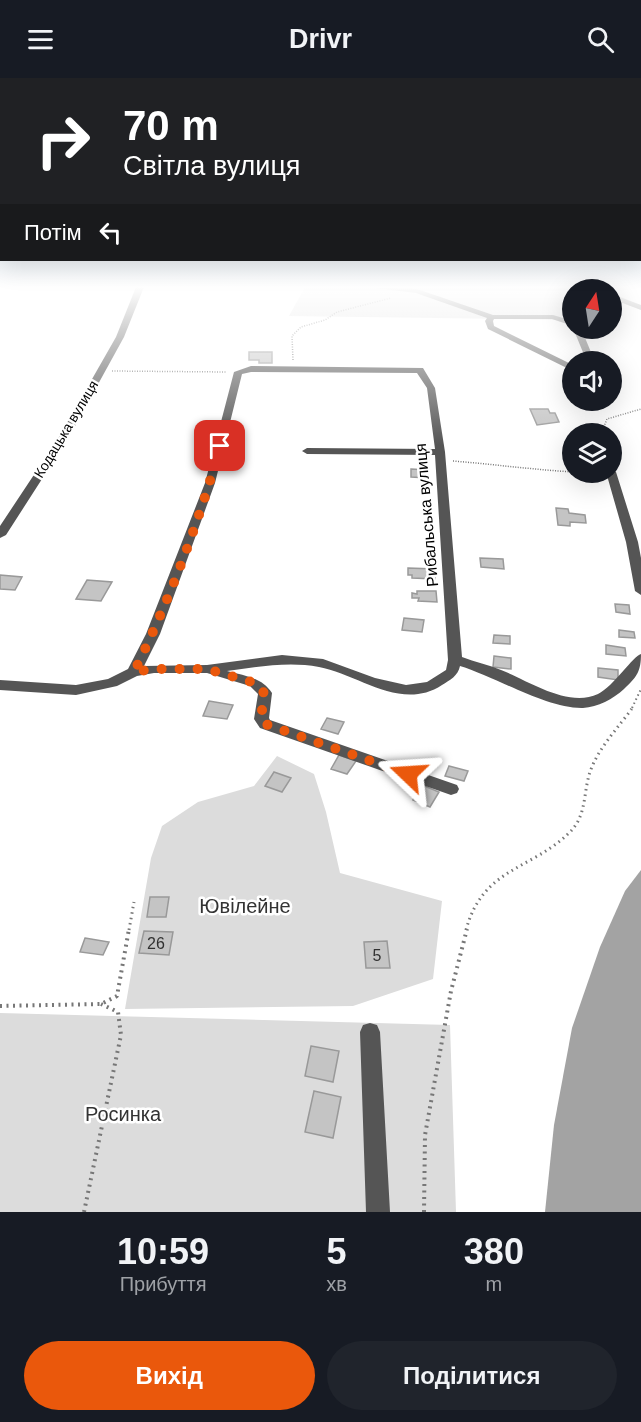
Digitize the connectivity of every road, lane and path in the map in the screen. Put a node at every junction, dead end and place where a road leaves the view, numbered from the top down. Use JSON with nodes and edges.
{"nodes":[{"id":1,"x":118,"y":340,"type":"edge"},
{"id":2,"x":292,"y":340,"type":"edge"},
{"id":3,"x":517,"y":340,"type":"edge"},
{"id":4,"x":562,"y":362,"type":"edge"},
{"id":5,"x":292,"y":369,"type":"junction"},
{"id":6,"x":101,"y":371,"type":"junction"},
{"id":7,"x":238,"y":372,"type":"junction"},
{"id":8,"x":641,"y":409,"type":"edge"},
{"id":9,"x":605,"y":423,"type":"edge"},
{"id":10,"x":307,"y":451,"type":"dead end"},
{"id":11,"x":440,"y":456,"type":"junction"},
{"id":12,"x":562,"y":472,"type":"edge"},
{"id":13,"x":614,"y":483,"type":"edge"},
{"id":14,"x":0,"y":535,"type":"edge"},
{"id":15,"x":641,"y":591,"type":"edge"},
{"id":16,"x":641,"y":658,"type":"edge"},
{"id":17,"x":455,"y":660,"type":"junction"},
{"id":18,"x":207,"y":669,"type":"junction"},
{"id":19,"x":134,"y":672,"type":"junction"},
{"id":20,"x":0,"y":685,"type":"edge"},
{"id":21,"x":641,"y":690,"type":"edge"},
{"id":22,"x":451,"y":789,"type":"dead end"},
{"id":23,"x":134,"y":902,"type":"dead end"},
{"id":24,"x":101,"y":1004,"type":"junction"},
{"id":25,"x":0,"y":1006,"type":"edge"},
{"id":26,"x":370,"y":1032,"type":"dead end"},
{"id":27,"x":84,"y":1212,"type":"edge"},
{"id":28,"x":378,"y":1212,"type":"edge"},
{"id":29,"x":424,"y":1212,"type":"edge"}],
"edges":[{"from":1,"to":6,"type":"street","name":"Кодацька вулиця"},
{"from":2,"to":5,"type":"path"},
{"from":3,"to":4,"type":"street"},
{"from":5,"to":7,"type":"street"},
{"from":5,"to":11,"type":"street","name":"Рибальська вулиця"},
{"from":6,"to":7,"type":"path"},
{"from":6,"to":14,"type":"street","name":"Кодацька вулиця"},
{"from":7,"to":19,"type":"street"},
{"from":8,"to":9,"type":"path"},
{"from":10,"to":11,"type":"street"},
{"from":11,"to":12,"type":"path"},
{"from":11,"to":17,"type":"street","name":"Рибальська вулиця"},
{"from":13,"to":15,"type":"street"},
{"from":16,"to":17,"type":"street"},
{"from":17,"to":18,"type":"street"},
{"from":18,"to":19,"type":"street"},
{"from":18,"to":22,"type":"street"},
{"from":19,"to":20,"type":"street"},
{"from":21,"to":29,"type":"path"},
{"from":23,"to":24,"type":"path"},
{"from":24,"to":25,"type":"path"},
{"from":24,"to":27,"type":"path"},
{"from":26,"to":28,"type":"street"}]}
